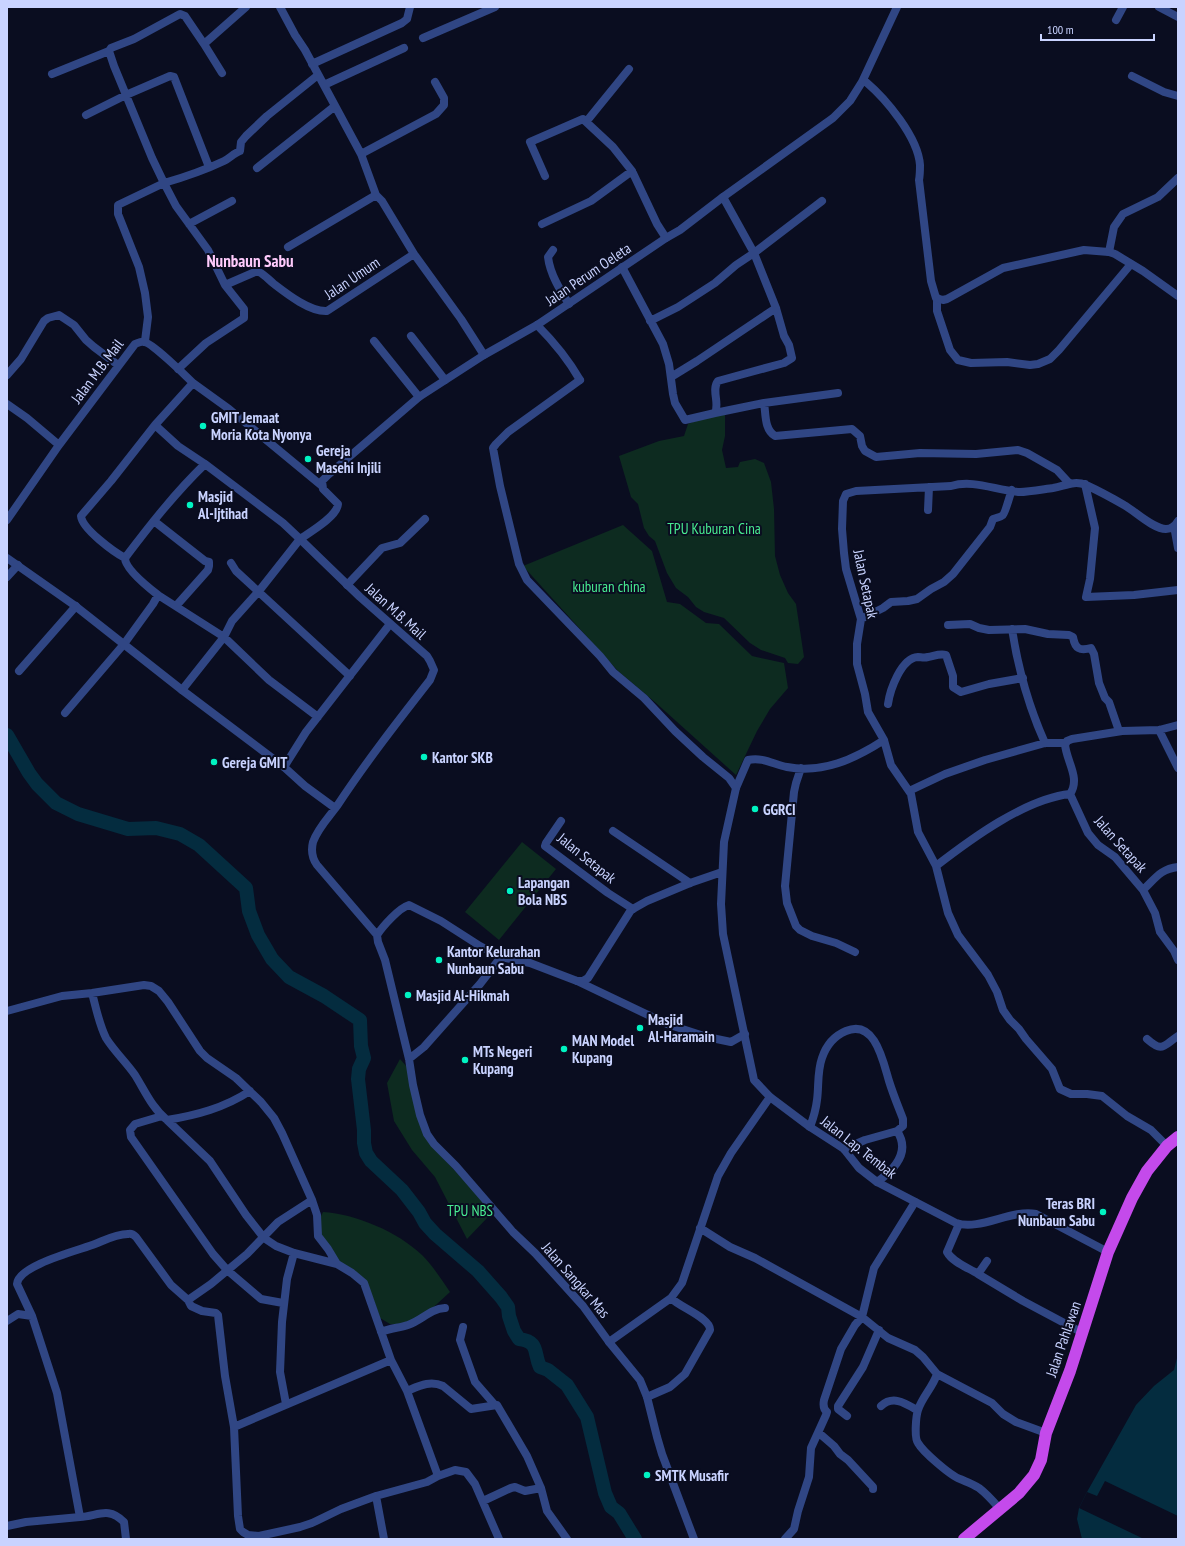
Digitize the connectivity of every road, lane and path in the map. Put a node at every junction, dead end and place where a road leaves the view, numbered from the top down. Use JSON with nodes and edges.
{"nodes":[{"id":1,"x":246,"y":7,"type":"edge"},
{"id":2,"x":280,"y":7,"type":"edge"},
{"id":3,"x":410,"y":7,"type":"edge"},
{"id":4,"x":897,"y":7,"type":"edge"},
{"id":5,"x":1123,"y":7,"type":"edge"},
{"id":6,"x":1159,"y":7,"type":"edge"},
{"id":7,"x":489,"y":8,"type":"edge"},
{"id":8,"x":1178,"y":17,"type":"edge"},
{"id":9,"x":1116,"y":20,"type":"dead end"},
{"id":10,"x":423,"y":38,"type":"dead end"},
{"id":11,"x":204,"y":44,"type":"junction"},
{"id":12,"x":404,"y":48,"type":"dead end"},
{"id":13,"x":109,"y":51,"type":"junction"},
{"id":14,"x":312,"y":64,"type":"junction"},
{"id":15,"x":629,"y":69,"type":"dead end"},
{"id":16,"x":222,"y":73,"type":"dead end"},
{"id":17,"x":52,"y":74,"type":"dead end"},
{"id":18,"x":318,"y":75,"type":"junction"},
{"id":19,"x":1132,"y":76,"type":"dead end"},
{"id":20,"x":435,"y":82,"type":"dead end"},
{"id":21,"x":862,"y":82,"type":"junction"},
{"id":22,"x":324,"y":85,"type":"junction"},
{"id":23,"x":126,"y":95,"type":"junction"},
{"id":24,"x":1178,"y":96,"type":"edge"},
{"id":25,"x":335,"y":106,"type":"junction"},
{"id":26,"x":86,"y":115,"type":"dead end"},
{"id":27,"x":586,"y":122,"type":"junction"},
{"id":28,"x":361,"y":154,"type":"junction"},
{"id":29,"x":209,"y":167,"type":"junction"},
{"id":30,"x":256,"y":168,"type":"dead end"},
{"id":31,"x":632,"y":171,"type":"junction"},
{"id":32,"x":545,"y":176,"type":"dead end"},
{"id":33,"x":1178,"y":178,"type":"edge"},
{"id":34,"x":164,"y":183,"type":"junction"},
{"id":35,"x":376,"y":195,"type":"junction"},
{"id":36,"x":723,"y":197,"type":"junction"},
{"id":37,"x":232,"y":200,"type":"dead end"},
{"id":38,"x":822,"y":201,"type":"dead end"},
{"id":39,"x":189,"y":224,"type":"junction"},
{"id":40,"x":542,"y":224,"type":"dead end"},
{"id":41,"x":666,"y":238,"type":"junction"},
{"id":42,"x":288,"y":247,"type":"dead end"},
{"id":43,"x":553,"y":250,"type":"dead end"},
{"id":44,"x":1110,"y":252,"type":"junction"},
{"id":45,"x":754,"y":253,"type":"junction"},
{"id":46,"x":414,"y":254,"type":"junction"},
{"id":47,"x":1131,"y":264,"type":"junction"},
{"id":48,"x":622,"y":267,"type":"junction"},
{"id":49,"x":225,"y":285,"type":"junction"},
{"id":50,"x":1178,"y":296,"type":"edge"},
{"id":51,"x":938,"y":298,"type":"junction"},
{"id":52,"x":569,"y":304,"type":"junction"},
{"id":53,"x":776,"y":308,"type":"junction"},
{"id":54,"x":650,"y":321,"type":"junction"},
{"id":55,"x":537,"y":325,"type":"junction"},
{"id":56,"x":411,"y":336,"type":"dead end"},
{"id":57,"x":374,"y":341,"type":"dead end"},
{"id":58,"x":145,"y":342,"type":"junction"},
{"id":59,"x":484,"y":355,"type":"junction"},
{"id":60,"x":118,"y":365,"type":"junction"},
{"id":61,"x":178,"y":369,"type":"junction"},
{"id":62,"x":7,"y":375,"type":"edge"},
{"id":63,"x":671,"y":377,"type":"junction"},
{"id":64,"x":445,"y":380,"type":"junction"},
{"id":65,"x":193,"y":383,"type":"junction"},
{"id":66,"x":838,"y":393,"type":"dead end"},
{"id":67,"x":419,"y":397,"type":"junction"},
{"id":68,"x":764,"y":403,"type":"junction"},
{"id":69,"x":7,"y":404,"type":"edge"},
{"id":70,"x":715,"y":413,"type":"junction"},
{"id":71,"x":155,"y":425,"type":"junction"},
{"id":72,"x":59,"y":445,"type":"junction"},
{"id":73,"x":205,"y":464,"type":"junction"},
{"id":74,"x":1069,"y":482,"type":"junction"},
{"id":75,"x":1085,"y":484,"type":"junction"},
{"id":76,"x":322,"y":486,"type":"junction"},
{"id":77,"x":929,"y":487,"type":"junction"},
{"id":78,"x":1012,"y":490,"type":"junction"},
{"id":79,"x":928,"y":510,"type":"dead end"},
{"id":80,"x":425,"y":519,"type":"dead end"},
{"id":81,"x":7,"y":520,"type":"edge"},
{"id":82,"x":154,"y":521,"type":"junction"},
{"id":83,"x":1176,"y":524,"type":"edge"},
{"id":84,"x":300,"y":539,"type":"junction"},
{"id":85,"x":1178,"y":548,"type":"edge"},
{"id":86,"x":7,"y":558,"type":"edge"},
{"id":87,"x":125,"y":558,"type":"junction"},
{"id":88,"x":231,"y":564,"type":"dead end"},
{"id":89,"x":18,"y":565,"type":"junction"},
{"id":90,"x":7,"y":577,"type":"edge"},
{"id":91,"x":347,"y":585,"type":"junction"},
{"id":92,"x":1178,"y":590,"type":"edge"},
{"id":93,"x":259,"y":591,"type":"junction"},
{"id":94,"x":158,"y":595,"type":"junction"},
{"id":95,"x":76,"y":606,"type":"junction"},
{"id":96,"x":176,"y":606,"type":"junction"},
{"id":97,"x":861,"y":619,"type":"junction"},
{"id":98,"x":390,"y":624,"type":"junction"},
{"id":99,"x":948,"y":625,"type":"dead end"},
{"id":100,"x":1012,"y":629,"type":"junction"},
{"id":101,"x":224,"y":636,"type":"junction"},
{"id":102,"x":124,"y":644,"type":"junction"},
{"id":103,"x":19,"y":671,"type":"dead end"},
{"id":104,"x":350,"y":676,"type":"junction"},
{"id":105,"x":1023,"y":678,"type":"junction"},
{"id":106,"x":182,"y":690,"type":"junction"},
{"id":107,"x":888,"y":704,"type":"dead end"},
{"id":108,"x":66,"y":713,"type":"dead end"},
{"id":109,"x":318,"y":717,"type":"junction"},
{"id":110,"x":1178,"y":724,"type":"edge"},
{"id":111,"x":1160,"y":730,"type":"junction"},
{"id":112,"x":1119,"y":731,"type":"junction"},
{"id":113,"x":884,"y":740,"type":"junction"},
{"id":114,"x":1045,"y":743,"type":"junction"},
{"id":115,"x":1066,"y":743,"type":"junction"},
{"id":116,"x":284,"y":767,"type":"junction"},
{"id":117,"x":801,"y":768,"type":"junction"},
{"id":118,"x":1178,"y":768,"type":"edge"},
{"id":119,"x":736,"y":788,"type":"junction"},
{"id":120,"x":909,"y":791,"type":"junction"},
{"id":121,"x":1070,"y":794,"type":"junction"},
{"id":122,"x":335,"y":808,"type":"junction"},
{"id":123,"x":561,"y":821,"type":"dead end"},
{"id":124,"x":613,"y":831,"type":"dead end"},
{"id":125,"x":936,"y":866,"type":"junction"},
{"id":126,"x":1178,"y":867,"type":"edge"},
{"id":127,"x":722,"y":872,"type":"junction"},
{"id":128,"x":690,"y":883,"type":"junction"},
{"id":129,"x":1142,"y":890,"type":"junction"},
{"id":130,"x":633,"y":909,"type":"junction"},
{"id":131,"x":377,"y":935,"type":"junction"},
{"id":132,"x":855,"y":952,"type":"dead end"},
{"id":133,"x":501,"y":957,"type":"junction"},
{"id":134,"x":1178,"y":960,"type":"edge"},
{"id":135,"x":577,"y":981,"type":"junction"},
{"id":136,"x":92,"y":993,"type":"junction"},
{"id":137,"x":7,"y":1011,"type":"edge"},
{"id":138,"x":745,"y":1034,"type":"junction"},
{"id":139,"x":1178,"y":1036,"type":"edge"},
{"id":140,"x":1147,"y":1038,"type":"dead end"},
{"id":141,"x":409,"y":1059,"type":"junction"},
{"id":142,"x":250,"y":1091,"type":"junction"},
{"id":143,"x":770,"y":1097,"type":"junction"},
{"id":144,"x":164,"y":1118,"type":"junction"},
{"id":145,"x":810,"y":1127,"type":"junction"},
{"id":146,"x":897,"y":1131,"type":"junction"},
{"id":147,"x":1178,"y":1137,"type":"edge"},
{"id":148,"x":1167,"y":1146,"type":"junction"},
{"id":149,"x":844,"y":1149,"type":"junction"},
{"id":150,"x":877,"y":1182,"type":"junction"},
{"id":151,"x":312,"y":1200,"type":"junction"},
{"id":152,"x":915,"y":1202,"type":"junction"},
{"id":153,"x":960,"y":1224,"type":"junction"},
{"id":154,"x":700,"y":1228,"type":"junction"},
{"id":155,"x":264,"y":1238,"type":"junction"},
{"id":156,"x":1108,"y":1252,"type":"junction"},
{"id":157,"x":294,"y":1253,"type":"junction"},
{"id":158,"x":987,"y":1261,"type":"dead end"},
{"id":159,"x":337,"y":1264,"type":"junction"},
{"id":160,"x":227,"y":1270,"type":"junction"},
{"id":161,"x":978,"y":1274,"type":"junction"},
{"id":162,"x":671,"y":1298,"type":"junction"},
{"id":163,"x":188,"y":1300,"type":"junction"},
{"id":164,"x":283,"y":1303,"type":"junction"},
{"id":165,"x":445,"y":1308,"type":"dead end"},
{"id":166,"x":32,"y":1316,"type":"junction"},
{"id":167,"x":862,"y":1317,"type":"junction"},
{"id":168,"x":7,"y":1321,"type":"edge"},
{"id":169,"x":463,"y":1327,"type":"dead end"},
{"id":170,"x":879,"y":1330,"type":"junction"},
{"id":171,"x":381,"y":1332,"type":"junction"},
{"id":172,"x":1083,"y":1333,"type":"junction"},
{"id":173,"x":609,"y":1342,"type":"junction"},
{"id":174,"x":391,"y":1360,"type":"junction"},
{"id":175,"x":937,"y":1374,"type":"junction"},
{"id":176,"x":407,"y":1391,"type":"junction"},
{"id":177,"x":647,"y":1397,"type":"junction"},
{"id":178,"x":286,"y":1404,"type":"junction"},
{"id":179,"x":495,"y":1405,"type":"junction"},
{"id":180,"x":881,"y":1406,"type":"dead end"},
{"id":181,"x":917,"y":1410,"type":"junction"},
{"id":182,"x":847,"y":1416,"type":"dead end"},
{"id":183,"x":234,"y":1427,"type":"junction"},
{"id":184,"x":819,"y":1433,"type":"junction"},
{"id":185,"x":1046,"y":1433,"type":"junction"},
{"id":186,"x":438,"y":1476,"type":"junction"},
{"id":187,"x":541,"y":1488,"type":"junction"},
{"id":188,"x":873,"y":1489,"type":"dead end"},
{"id":189,"x":376,"y":1496,"type":"junction"},
{"id":190,"x":483,"y":1501,"type":"junction"},
{"id":191,"x":999,"y":1508,"type":"junction"},
{"id":192,"x":80,"y":1518,"type":"junction"},
{"id":193,"x":7,"y":1526,"type":"edge"},
{"id":194,"x":126,"y":1539,"type":"edge"},
{"id":195,"x":384,"y":1539,"type":"edge"},
{"id":196,"x":499,"y":1539,"type":"edge"},
{"id":197,"x":567,"y":1539,"type":"edge"},
{"id":198,"x":694,"y":1539,"type":"edge"},
{"id":199,"x":785,"y":1539,"type":"edge"},
{"id":200,"x":964,"y":1539,"type":"edge"}],
"edges":[{"from":1,"to":11,"type":"street"},
{"from":2,"to":14,"type":"street"},
{"from":3,"to":14,"type":"street"},
{"from":4,"to":21,"type":"street","name":"Jalan Perum Oeleta"},
{"from":5,"to":9,"type":"street"},
{"from":6,"to":8,"type":"street"},
{"from":7,"to":10,"type":"street"},
{"from":11,"to":13,"type":"street"},
{"from":11,"to":16,"type":"street"},
{"from":12,"to":22,"type":"street"},
{"from":13,"to":17,"type":"street"},
{"from":13,"to":23,"type":"street"},
{"from":14,"to":18,"type":"street"},
{"from":15,"to":27,"type":"street"},
{"from":18,"to":22,"type":"street"},
{"from":18,"to":29,"type":"street"},
{"from":19,"to":24,"type":"street"},
{"from":20,"to":28,"type":"street"},
{"from":21,"to":36,"type":"street","name":"Jalan Perum Oeleta"},
{"from":21,"to":51,"type":"street"},
{"from":22,"to":25,"type":"street"},
{"from":23,"to":26,"type":"street"},
{"from":23,"to":29,"type":"street"},
{"from":23,"to":34,"type":"street"},
{"from":25,"to":28,"type":"street"},
{"from":25,"to":30,"type":"street"},
{"from":27,"to":31,"type":"street"},
{"from":27,"to":32,"type":"street"},
{"from":28,"to":35,"type":"street"},
{"from":29,"to":34,"type":"street"},
{"from":31,"to":40,"type":"street"},
{"from":31,"to":41,"type":"street"},
{"from":33,"to":44,"type":"street"},
{"from":34,"to":39,"type":"street"},
{"from":34,"to":58,"type":"street"},
{"from":35,"to":42,"type":"street"},
{"from":35,"to":46,"type":"street"},
{"from":36,"to":41,"type":"street","name":"Jalan Perum Oeleta"},
{"from":36,"to":45,"type":"street"},
{"from":37,"to":39,"type":"street"},
{"from":38,"to":45,"type":"street"},
{"from":39,"to":49,"type":"street"},
{"from":41,"to":48,"type":"street","name":"Jalan Perum Oeleta"},
{"from":43,"to":52,"type":"street"},
{"from":44,"to":47,"type":"street"},
{"from":44,"to":51,"type":"street"},
{"from":45,"to":53,"type":"street"},
{"from":45,"to":54,"type":"street"},
{"from":46,"to":49,"type":"street","name":"Jalan Umum"},
{"from":46,"to":59,"type":"street"},
{"from":47,"to":50,"type":"street"},
{"from":47,"to":51,"type":"street"},
{"from":48,"to":52,"type":"street","name":"Jalan Perum Oeleta"},
{"from":48,"to":54,"type":"street"},
{"from":49,"to":61,"type":"street"},
{"from":52,"to":55,"type":"street","name":"Jalan Perum Oeleta"},
{"from":53,"to":63,"type":"street"},
{"from":53,"to":70,"type":"street"},
{"from":54,"to":63,"type":"street"},
{"from":55,"to":59,"type":"street","name":"Jalan Perum Oeleta"},
{"from":55,"to":119,"type":"street"},
{"from":56,"to":64,"type":"street"},
{"from":57,"to":67,"type":"street"},
{"from":58,"to":60,"type":"street","name":"Jalan M.B. Mail"},
{"from":58,"to":61,"type":"street","name":"Jalan M.B. Mail"},
{"from":59,"to":64,"type":"street","name":"Jalan Perum Oeleta"},
{"from":60,"to":62,"type":"street"},
{"from":60,"to":72,"type":"street","name":"Jalan M.B. Mail"},
{"from":61,"to":65,"type":"street","name":"Jalan M.B. Mail"},
{"from":63,"to":70,"type":"street"},
{"from":64,"to":67,"type":"street","name":"Jalan Perum Oeleta"},
{"from":65,"to":71,"type":"street"},
{"from":65,"to":76,"type":"street","name":"Jalan M.B. Mail"},
{"from":66,"to":68,"type":"street"},
{"from":67,"to":76,"type":"street","name":"Jalan Perum Oeleta"},
{"from":68,"to":70,"type":"street"},
{"from":68,"to":74,"type":"street"},
{"from":69,"to":72,"type":"street"},
{"from":71,"to":73,"type":"street","name":"Jalan M.B. Mail"},
{"from":71,"to":87,"type":"street"},
{"from":72,"to":81,"type":"street","name":"Jalan M.B. Mail"},
{"from":73,"to":82,"type":"street"},
{"from":73,"to":84,"type":"street","name":"Jalan M.B. Mail"},
{"from":74,"to":75,"type":"street","name":"Jalan Setapak"},
{"from":74,"to":78,"type":"street","name":"Jalan Setapak"},
{"from":75,"to":83,"type":"street","name":"Jalan Setapak"},
{"from":75,"to":92,"type":"street"},
{"from":76,"to":84,"type":"street"},
{"from":77,"to":78,"type":"street","name":"Jalan Setapak"},
{"from":77,"to":79,"type":"street"},
{"from":77,"to":97,"type":"street","name":"Jalan Setapak"},
{"from":78,"to":97,"type":"street"},
{"from":80,"to":91,"type":"street"},
{"from":82,"to":87,"type":"street"},
{"from":82,"to":96,"type":"street"},
{"from":83,"to":85,"type":"street"},
{"from":84,"to":91,"type":"street","name":"Jalan M.B. Mail"},
{"from":84,"to":93,"type":"street"},
{"from":86,"to":89,"type":"street"},
{"from":87,"to":94,"type":"street"},
{"from":88,"to":93,"type":"street"},
{"from":89,"to":90,"type":"street"},
{"from":89,"to":95,"type":"street"},
{"from":91,"to":98,"type":"street","name":"Jalan M.B. Mail"},
{"from":93,"to":101,"type":"street"},
{"from":93,"to":104,"type":"street"},
{"from":94,"to":96,"type":"street"},
{"from":94,"to":102,"type":"street"},
{"from":95,"to":102,"type":"street"},
{"from":95,"to":103,"type":"street"},
{"from":96,"to":101,"type":"street"},
{"from":97,"to":113,"type":"street","name":"Jalan Setapak"},
{"from":98,"to":104,"type":"street"},
{"from":98,"to":122,"type":"street","name":"Jalan M.B. Mail"},
{"from":99,"to":100,"type":"street"},
{"from":100,"to":105,"type":"street"},
{"from":100,"to":112,"type":"street"},
{"from":101,"to":106,"type":"street"},
{"from":101,"to":109,"type":"street"},
{"from":102,"to":106,"type":"street"},
{"from":102,"to":108,"type":"street"},
{"from":104,"to":109,"type":"street"},
{"from":105,"to":107,"type":"street"},
{"from":105,"to":114,"type":"street"},
{"from":106,"to":116,"type":"street"},
{"from":109,"to":116,"type":"street"},
{"from":110,"to":111,"type":"street"},
{"from":111,"to":112,"type":"street"},
{"from":111,"to":118,"type":"street"},
{"from":112,"to":115,"type":"street"},
{"from":113,"to":117,"type":"street"},
{"from":113,"to":120,"type":"street","name":"Jalan Setapak"},
{"from":114,"to":115,"type":"street"},
{"from":114,"to":120,"type":"street"},
{"from":115,"to":121,"type":"street"},
{"from":116,"to":122,"type":"street"},
{"from":117,"to":119,"type":"street","name":"Jalan Lap. Tembak"},
{"from":117,"to":132,"type":"street"},
{"from":119,"to":127,"type":"street","name":"Jalan Lap. Tembak"},
{"from":120,"to":125,"type":"street","name":"Jalan Setapak"},
{"from":121,"to":125,"type":"street"},
{"from":121,"to":129,"type":"street","name":"Jalan Setapak"},
{"from":122,"to":131,"type":"street"},
{"from":123,"to":130,"type":"street","name":"Jalan Setapak"},
{"from":124,"to":128,"type":"street"},
{"from":125,"to":148,"type":"street","name":"Jalan Setapak"},
{"from":126,"to":129,"type":"street","name":"Jalan Setapak"},
{"from":127,"to":128,"type":"street"},
{"from":127,"to":138,"type":"street","name":"Jalan Lap. Tembak"},
{"from":128,"to":130,"type":"street"},
{"from":129,"to":134,"type":"street","name":"Jalan Setapak"},
{"from":130,"to":135,"type":"street"},
{"from":131,"to":133,"type":"street"},
{"from":131,"to":141,"type":"street","name":"Jalan Sangkar Mas"},
{"from":133,"to":135,"type":"street"},
{"from":133,"to":141,"type":"street"},
{"from":135,"to":138,"type":"street"},
{"from":136,"to":137,"type":"street"},
{"from":136,"to":142,"type":"street"},
{"from":136,"to":144,"type":"street"},
{"from":138,"to":143,"type":"street","name":"Jalan Lap. Tembak"},
{"from":139,"to":140,"type":"street"},
{"from":141,"to":173,"type":"street","name":"Jalan Sangkar Mas"},
{"from":142,"to":144,"type":"street"},
{"from":142,"to":151,"type":"street"},
{"from":143,"to":145,"type":"street","name":"Jalan Lap. Tembak"},
{"from":143,"to":154,"type":"street"},
{"from":144,"to":155,"type":"street"},
{"from":144,"to":160,"type":"street"},
{"from":145,"to":146,"type":"street"},
{"from":145,"to":149,"type":"street","name":"Jalan Lap. Tembak"},
{"from":146,"to":149,"type":"street"},
{"from":146,"to":150,"type":"street"},
{"from":147,"to":148,"type":"highway","name":"Jalan Pahlawan"},
{"from":148,"to":156,"type":"highway","name":"Jalan Pahlawan"},
{"from":149,"to":150,"type":"street","name":"Jalan Lap. Tembak"},
{"from":150,"to":152,"type":"street","name":"Jalan Lap. Tembak"},
{"from":151,"to":155,"type":"street"},
{"from":151,"to":159,"type":"street"},
{"from":152,"to":153,"type":"street","name":"Jalan Lap. Tembak"},
{"from":152,"to":167,"type":"street"},
{"from":153,"to":156,"type":"street"},
{"from":153,"to":161,"type":"street"},
{"from":154,"to":162,"type":"street"},
{"from":154,"to":167,"type":"street"},
{"from":155,"to":157,"type":"street"},
{"from":155,"to":160,"type":"street"},
{"from":156,"to":172,"type":"highway","name":"Jalan Pahlawan"},
{"from":157,"to":159,"type":"street"},
{"from":157,"to":164,"type":"street"},
{"from":158,"to":161,"type":"street"},
{"from":159,"to":171,"type":"street"},
{"from":160,"to":163,"type":"street"},
{"from":160,"to":164,"type":"street"},
{"from":161,"to":172,"type":"street"},
{"from":162,"to":173,"type":"street"},
{"from":162,"to":177,"type":"street"},
{"from":163,"to":166,"type":"street"},
{"from":163,"to":183,"type":"street"},
{"from":164,"to":178,"type":"street"},
{"from":165,"to":171,"type":"street"},
{"from":166,"to":168,"type":"street"},
{"from":166,"to":192,"type":"street"},
{"from":167,"to":170,"type":"street"},
{"from":167,"to":184,"type":"street"},
{"from":169,"to":179,"type":"street"},
{"from":170,"to":175,"type":"street"},
{"from":170,"to":182,"type":"street"},
{"from":171,"to":174,"type":"street"},
{"from":172,"to":185,"type":"highway","name":"Jalan Pahlawan"},
{"from":173,"to":177,"type":"street","name":"Jalan Sangkar Mas"},
{"from":174,"to":176,"type":"street"},
{"from":174,"to":178,"type":"street"},
{"from":175,"to":181,"type":"street"},
{"from":175,"to":185,"type":"street"},
{"from":176,"to":179,"type":"street"},
{"from":176,"to":186,"type":"street"},
{"from":177,"to":198,"type":"street","name":"Jalan Sangkar Mas"},
{"from":178,"to":183,"type":"street"},
{"from":179,"to":187,"type":"street"},
{"from":180,"to":181,"type":"street"},
{"from":181,"to":191,"type":"street"},
{"from":183,"to":189,"type":"street"},
{"from":184,"to":188,"type":"street"},
{"from":184,"to":199,"type":"street"},
{"from":185,"to":191,"type":"highway","name":"Jalan Pahlawan"},
{"from":186,"to":189,"type":"street"},
{"from":186,"to":190,"type":"street"},
{"from":187,"to":190,"type":"street"},
{"from":187,"to":197,"type":"street"},
{"from":189,"to":195,"type":"street"},
{"from":190,"to":196,"type":"street"},
{"from":191,"to":200,"type":"highway","name":"Jalan Pahlawan"},
{"from":192,"to":193,"type":"street"},
{"from":192,"to":194,"type":"street"}]}
